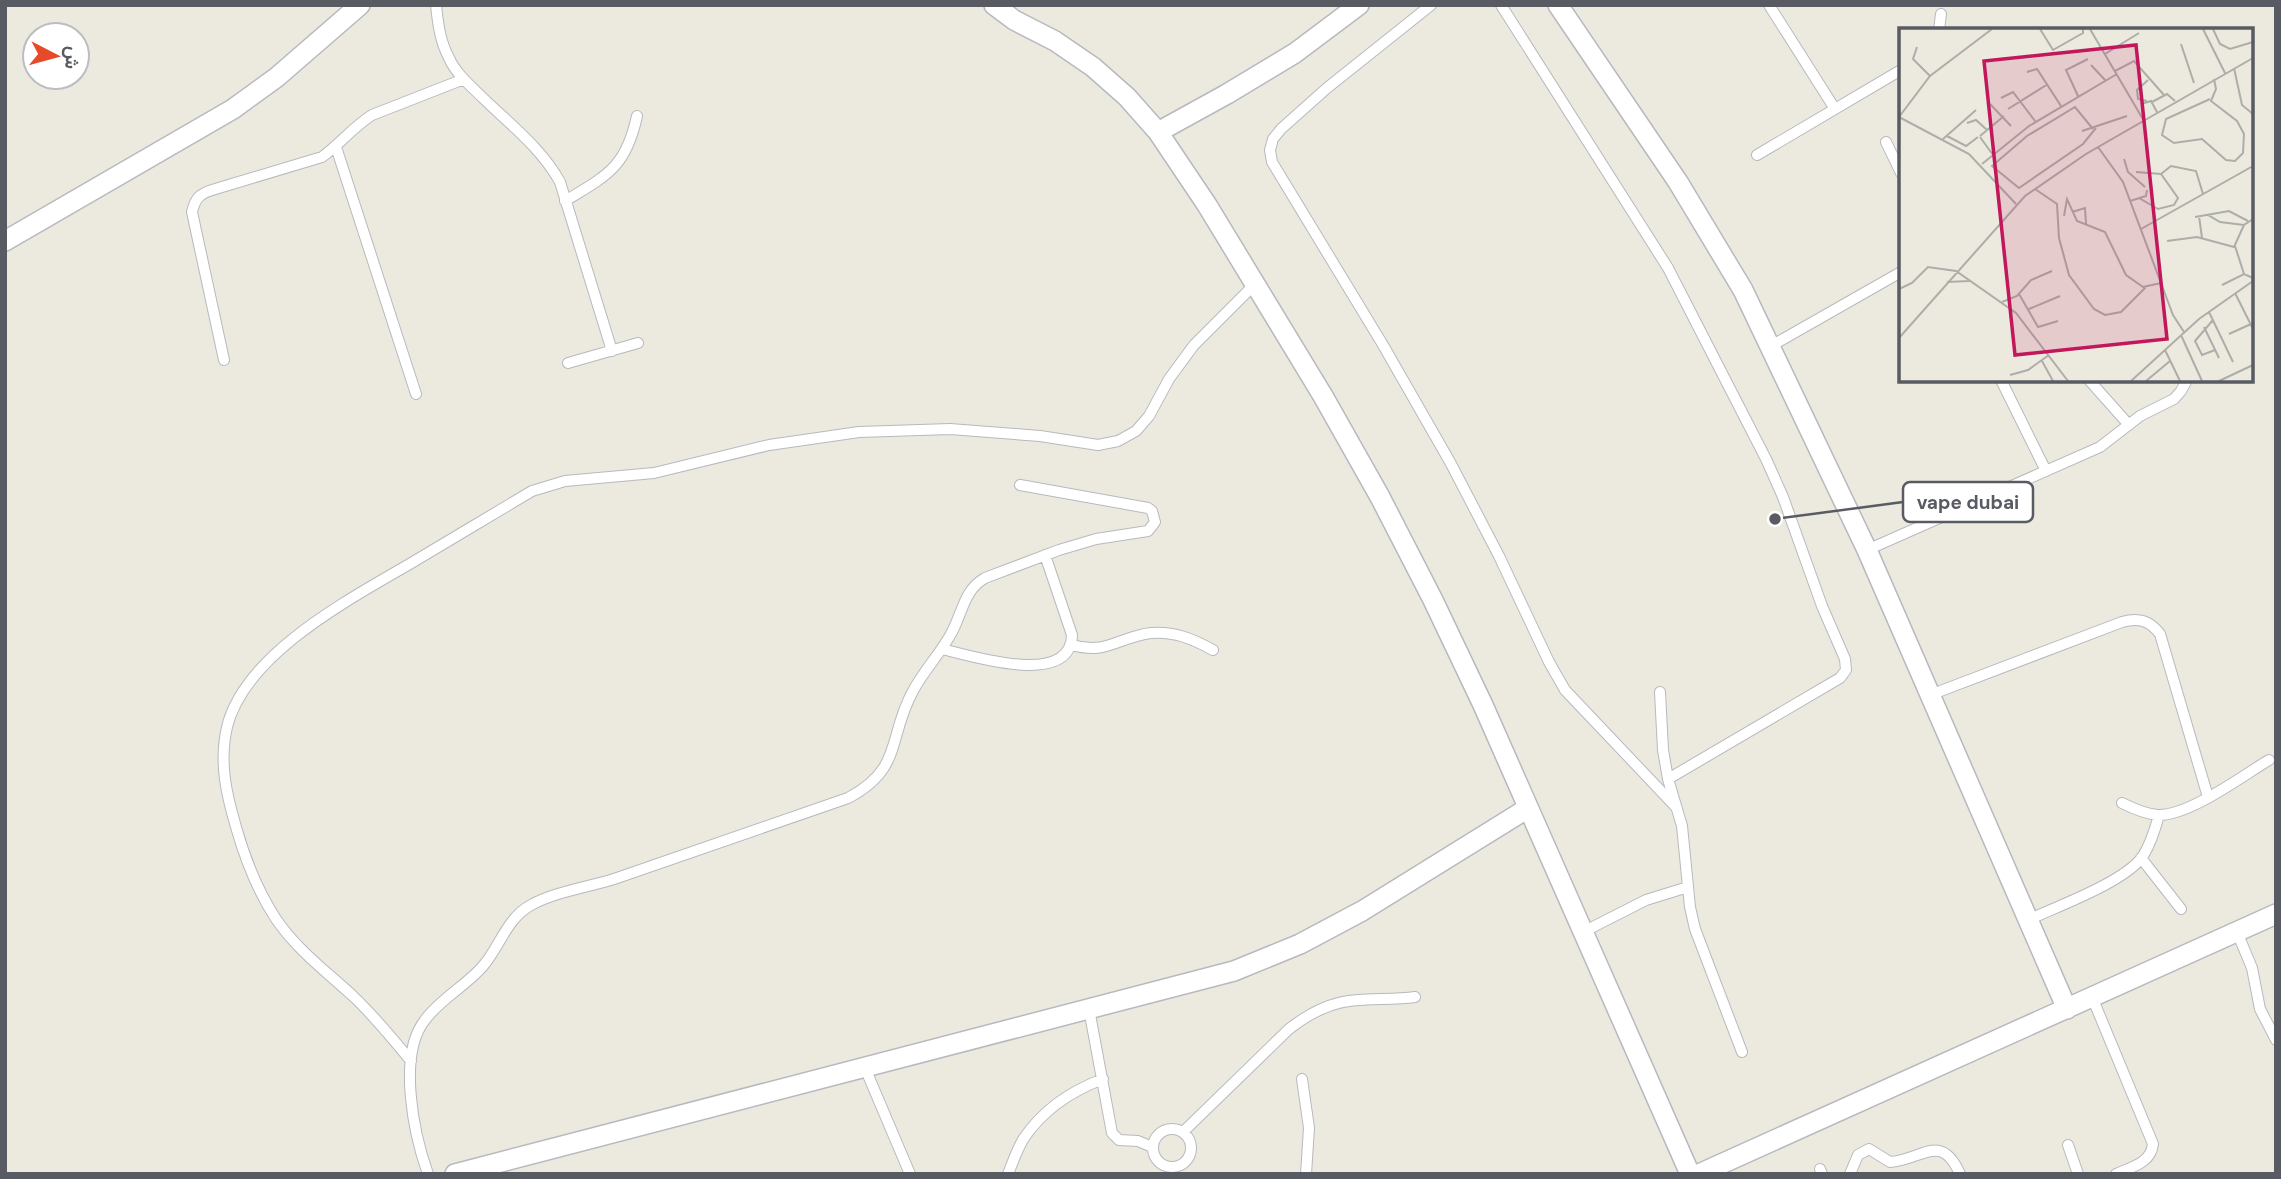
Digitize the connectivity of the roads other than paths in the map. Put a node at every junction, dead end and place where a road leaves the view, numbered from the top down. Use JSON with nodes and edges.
{"nodes":[{"id":1,"x":360,"y":5,"type":"edge"},
{"id":2,"x":436,"y":5,"type":"edge"},
{"id":3,"x":994,"y":5,"type":"edge"},
{"id":4,"x":1359,"y":5,"type":"edge"},
{"id":5,"x":1431,"y":5,"type":"edge"},
{"id":6,"x":1501,"y":5,"type":"edge"},
{"id":7,"x":1558,"y":5,"type":"edge"},
{"id":8,"x":1769,"y":5,"type":"edge"},
{"id":9,"x":1941,"y":14,"type":"dead end"},
{"id":10,"x":1939,"y":28,"type":"edge"},
{"id":11,"x":1899,"y":71,"type":"edge"},
{"id":12,"x":464,"y":79,"type":"junction"},
{"id":13,"x":1835,"y":109,"type":"junction"},
{"id":14,"x":637,"y":116,"type":"dead end"},
{"id":15,"x":1158,"y":132,"type":"junction"},
{"id":16,"x":1886,"y":142,"type":"dead end"},
{"id":17,"x":336,"y":147,"type":"junction"},
{"id":18,"x":1757,"y":155,"type":"dead end"},
{"id":19,"x":1899,"y":169,"type":"edge"},
{"id":20,"x":565,"y":201,"type":"junction"},
{"id":21,"x":5,"y":241,"type":"edge"},
{"id":22,"x":1899,"y":273,"type":"edge"},
{"id":23,"x":1255,"y":284,"type":"junction"},
{"id":24,"x":638,"y":343,"type":"dead end"},
{"id":25,"x":1771,"y":346,"type":"junction"},
{"id":26,"x":612,"y":351,"type":"junction"},
{"id":27,"x":224,"y":360,"type":"dead end"},
{"id":28,"x":568,"y":363,"type":"dead end"},
{"id":29,"x":2002,"y":382,"type":"edge"},
{"id":30,"x":2091,"y":382,"type":"edge"},
{"id":31,"x":2186,"y":382,"type":"edge"},
{"id":32,"x":415,"y":394,"type":"dead end"},
{"id":33,"x":2129,"y":425,"type":"junction"},
{"id":34,"x":2046,"y":471,"type":"junction"},
{"id":35,"x":1020,"y":485,"type":"dead end"},
{"id":36,"x":1867,"y":550,"type":"junction"},
{"id":37,"x":1045,"y":555,"type":"junction"},
{"id":38,"x":1072,"y":645,"type":"junction"},
{"id":39,"x":942,"y":649,"type":"junction"},
{"id":40,"x":1213,"y":650,"type":"dead end"},
{"id":41,"x":1660,"y":692,"type":"dead end"},
{"id":42,"x":1930,"y":695,"type":"junction"},
{"id":43,"x":2269,"y":760,"type":"dead end"},
{"id":44,"x":1668,"y":779,"type":"junction"},
{"id":45,"x":2208,"y":797,"type":"junction"},
{"id":46,"x":2122,"y":803,"type":"dead end"},
{"id":47,"x":1676,"y":807,"type":"junction"},
{"id":48,"x":1528,"y":808,"type":"junction"},
{"id":49,"x":2159,"y":815,"type":"junction"},
{"id":50,"x":2141,"y":858,"type":"junction"},
{"id":51,"x":1688,"y":887,"type":"junction"},
{"id":52,"x":2181,"y":909,"type":"dead end"},
{"id":53,"x":2276,"y":914,"type":"edge"},
{"id":54,"x":2028,"y":920,"type":"junction"},
{"id":55,"x":1583,"y":932,"type":"junction"},
{"id":56,"x":2237,"y":932,"type":"junction"},
{"id":57,"x":1415,"y":997,"type":"dead end"},
{"id":58,"x":2092,"y":997,"type":"junction"},
{"id":59,"x":1089,"y":1009,"type":"junction"},
{"id":60,"x":2067,"y":1009,"type":"junction"},
{"id":61,"x":2276,"y":1040,"type":"edge"},
{"id":62,"x":1742,"y":1052,"type":"dead end"},
{"id":63,"x":411,"y":1060,"type":"junction"},
{"id":64,"x":865,"y":1068,"type":"junction"},
{"id":65,"x":1103,"y":1079,"type":"junction"},
{"id":66,"x":1302,"y":1079,"type":"dead end"},
{"id":67,"x":1183,"y":1132,"type":"junction"},
{"id":68,"x":2068,"y":1145,"type":"dead end"},
{"id":69,"x":1152,"y":1147,"type":"junction"},
{"id":70,"x":428,"y":1174,"type":"edge"},
{"id":71,"x":455,"y":1174,"type":"edge"},
{"id":72,"x":910,"y":1174,"type":"edge"},
{"id":73,"x":1008,"y":1174,"type":"edge"},
{"id":74,"x":1306,"y":1174,"type":"edge"},
{"id":75,"x":1690,"y":1174,"type":"edge"},
{"id":76,"x":1699,"y":1174,"type":"edge"},
{"id":77,"x":1850,"y":1174,"type":"edge"},
{"id":78,"x":1961,"y":1174,"type":"edge"},
{"id":79,"x":2078,"y":1174,"type":"edge"},
{"id":80,"x":2116,"y":1174,"type":"edge"}],
"edges":[{"from":1,"to":21,"type":"street"},
{"from":2,"to":12,"type":"lane"},
{"from":3,"to":15,"type":"street"},
{"from":4,"to":15,"type":"street"},
{"from":5,"to":47,"type":"lane"},
{"from":6,"to":44,"type":"lane"},
{"from":7,"to":25,"type":"street"},
{"from":8,"to":13,"type":"lane"},
{"from":9,"to":10,"type":"lane"},
{"from":11,"to":13,"type":"lane"},
{"from":12,"to":17,"type":"lane"},
{"from":12,"to":20,"type":"lane"},
{"from":13,"to":18,"type":"lane"},
{"from":14,"to":20,"type":"lane"},
{"from":15,"to":23,"type":"street"},
{"from":16,"to":19,"type":"lane"},
{"from":17,"to":27,"type":"lane"},
{"from":17,"to":32,"type":"lane"},
{"from":20,"to":26,"type":"lane"},
{"from":22,"to":25,"type":"lane"},
{"from":23,"to":48,"type":"street"},
{"from":23,"to":63,"type":"lane"},
{"from":24,"to":26,"type":"lane"},
{"from":25,"to":36,"type":"street"},
{"from":26,"to":28,"type":"lane"},
{"from":29,"to":34,"type":"lane"},
{"from":30,"to":33,"type":"lane"},
{"from":31,"to":33,"type":"lane"},
{"from":33,"to":34,"type":"lane"},
{"from":34,"to":36,"type":"lane"},
{"from":35,"to":37,"type":"lane"},
{"from":36,"to":42,"type":"street"},
{"from":37,"to":38,"type":"lane"},
{"from":37,"to":39,"type":"lane"},
{"from":38,"to":39,"type":"lane"},
{"from":38,"to":40,"type":"lane"},
{"from":39,"to":63,"type":"lane"},
{"from":41,"to":44,"type":"lane"},
{"from":42,"to":45,"type":"lane"},
{"from":42,"to":54,"type":"street"},
{"from":43,"to":45,"type":"lane"},
{"from":44,"to":47,"type":"lane"},
{"from":45,"to":49,"type":"lane"},
{"from":46,"to":49,"type":"lane"},
{"from":47,"to":51,"type":"lane"},
{"from":48,"to":55,"type":"street"},
{"from":48,"to":59,"type":"street"},
{"from":49,"to":50,"type":"lane"},
{"from":50,"to":52,"type":"lane"},
{"from":50,"to":54,"type":"lane"},
{"from":51,"to":55,"type":"lane"},
{"from":51,"to":62,"type":"lane"},
{"from":53,"to":56,"type":"street"},
{"from":54,"to":60,"type":"street"},
{"from":55,"to":75,"type":"street"},
{"from":56,"to":58,"type":"street"},
{"from":56,"to":61,"type":"lane"},
{"from":57,"to":67,"type":"lane"},
{"from":58,"to":60,"type":"street"},
{"from":58,"to":80,"type":"lane"},
{"from":59,"to":64,"type":"street"},
{"from":59,"to":65,"type":"lane"},
{"from":60,"to":76,"type":"street"},
{"from":63,"to":70,"type":"lane"},
{"from":64,"to":71,"type":"street"},
{"from":64,"to":72,"type":"lane"},
{"from":65,"to":69,"type":"lane"},
{"from":65,"to":73,"type":"lane"},
{"from":66,"to":74,"type":"lane"},
{"from":67,"to":69,"type":"lane"},
{"from":67,"to":69,"type":"lane"},
{"from":68,"to":79,"type":"lane"},
{"from":77,"to":78,"type":"lane"}]}
